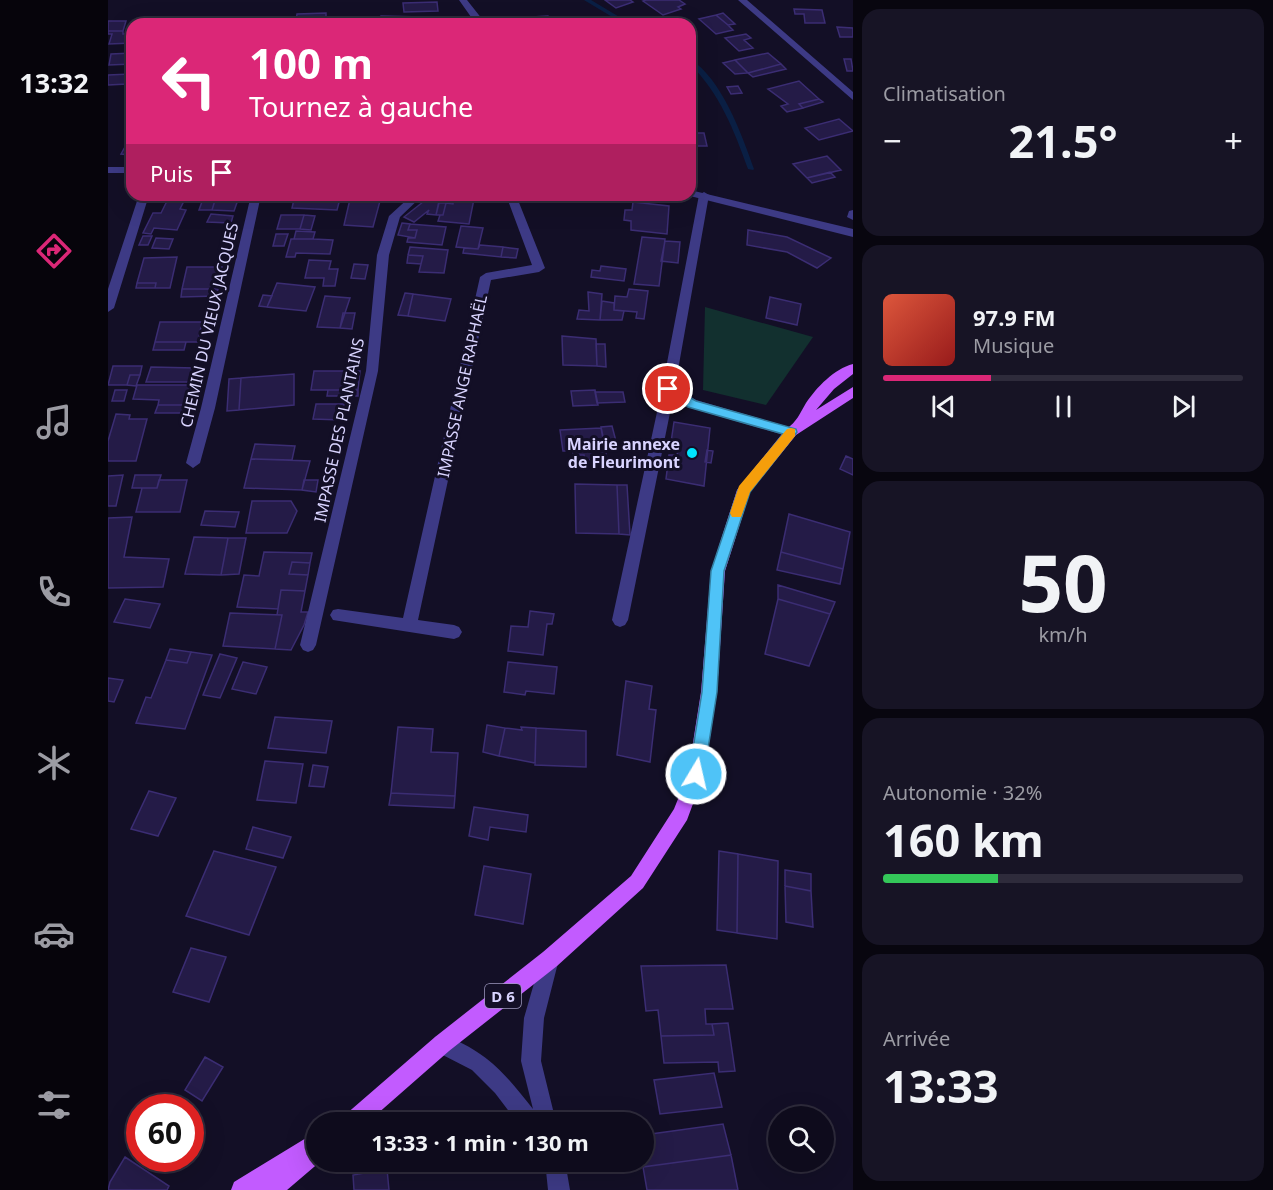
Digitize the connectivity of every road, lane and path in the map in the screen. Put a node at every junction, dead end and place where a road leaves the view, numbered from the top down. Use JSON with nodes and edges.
{"nodes":[{"id":1,"x":463,"y":0,"type":"edge"},
{"id":2,"x":742,"y":0,"type":"edge"},
{"id":3,"x":476,"y":18,"type":"edge"},
{"id":4,"x":853,"y":97,"type":"edge"},
{"id":5,"x":108,"y":170,"type":"edge"},
{"id":6,"x":126,"y":170,"type":"edge"},
{"id":7,"x":696,"y":194,"type":"edge"},
{"id":8,"x":704,"y":195,"type":"junction"},
{"id":9,"x":142,"y":201,"type":"edge"},
{"id":10,"x":255,"y":201,"type":"edge"},
{"id":11,"x":411,"y":201,"type":"edge"},
{"id":12,"x":513,"y":201,"type":"edge"},
{"id":13,"x":853,"y":233,"type":"edge"},
{"id":14,"x":108,"y":308,"type":"edge"},
{"id":15,"x":853,"y":368,"type":"edge"},
{"id":16,"x":668,"y":389,"type":"junction"},
{"id":17,"x":853,"y":392,"type":"edge"},
{"id":18,"x":796,"y":429,"type":"junction"},
{"id":19,"x":194,"y":463,"type":"dead end"},
{"id":20,"x":338,"y":615,"type":"dead end"},
{"id":21,"x":620,"y":620,"type":"dead end"},
{"id":22,"x":409,"y":625,"type":"junction"},
{"id":23,"x":454,"y":632,"type":"dead end"},
{"id":24,"x":308,"y":645,"type":"dead end"},
{"id":25,"x":550,"y":959,"type":"junction"},
{"id":26,"x":442,"y":1044,"type":"junction"},
{"id":27,"x":369,"y":1108,"type":"junction"},
{"id":28,"x":363,"y":1112,"type":"edge"},
{"id":29,"x":364,"y":1112,"type":"edge"},
{"id":30,"x":522,"y":1112,"type":"edge"},
{"id":31,"x":544,"y":1112,"type":"edge"},
{"id":32,"x":306,"y":1149,"type":"edge"},
{"id":33,"x":306,"y":1159,"type":"edge"},
{"id":34,"x":243,"y":1190,"type":"edge"},
{"id":35,"x":270,"y":1190,"type":"edge"}],
"edges":[{"from":1,"to":3,"type":"street"},
{"from":2,"to":4,"type":"street"},
{"from":5,"to":6,"type":"street"},
{"from":7,"to":8,"type":"street"},
{"from":8,"to":13,"type":"street"},
{"from":8,"to":16,"type":"street"},
{"from":9,"to":14,"type":"street"},
{"from":10,"to":19,"type":"street","name":"CHEMIN DU VIEUX JACQUES"},
{"from":11,"to":24,"type":"street","name":"IMPASSE DES PLANTAINS"},
{"from":12,"to":22,"type":"street","name":"IMPASSE ANGE RAPHAËL"},
{"from":15,"to":18,"type":"main road","number":"D 6"},
{"from":16,"to":18,"type":"street"},
{"from":16,"to":21,"type":"street"},
{"from":17,"to":18,"type":"main road","number":"D 6"},
{"from":18,"to":25,"type":"main road","number":"D 6"},
{"from":20,"to":22,"type":"street"},
{"from":22,"to":23,"type":"street"},
{"from":25,"to":26,"type":"main road","number":"D 6"},
{"from":25,"to":31,"type":"street"},
{"from":26,"to":27,"type":"main road","number":"D 6"},
{"from":26,"to":30,"type":"street"},
{"from":27,"to":28,"type":"main road","number":"D 6"},
{"from":27,"to":29,"type":"main road","number":"D 6"},
{"from":32,"to":34,"type":"main road"},
{"from":33,"to":35,"type":"main road"}]}
